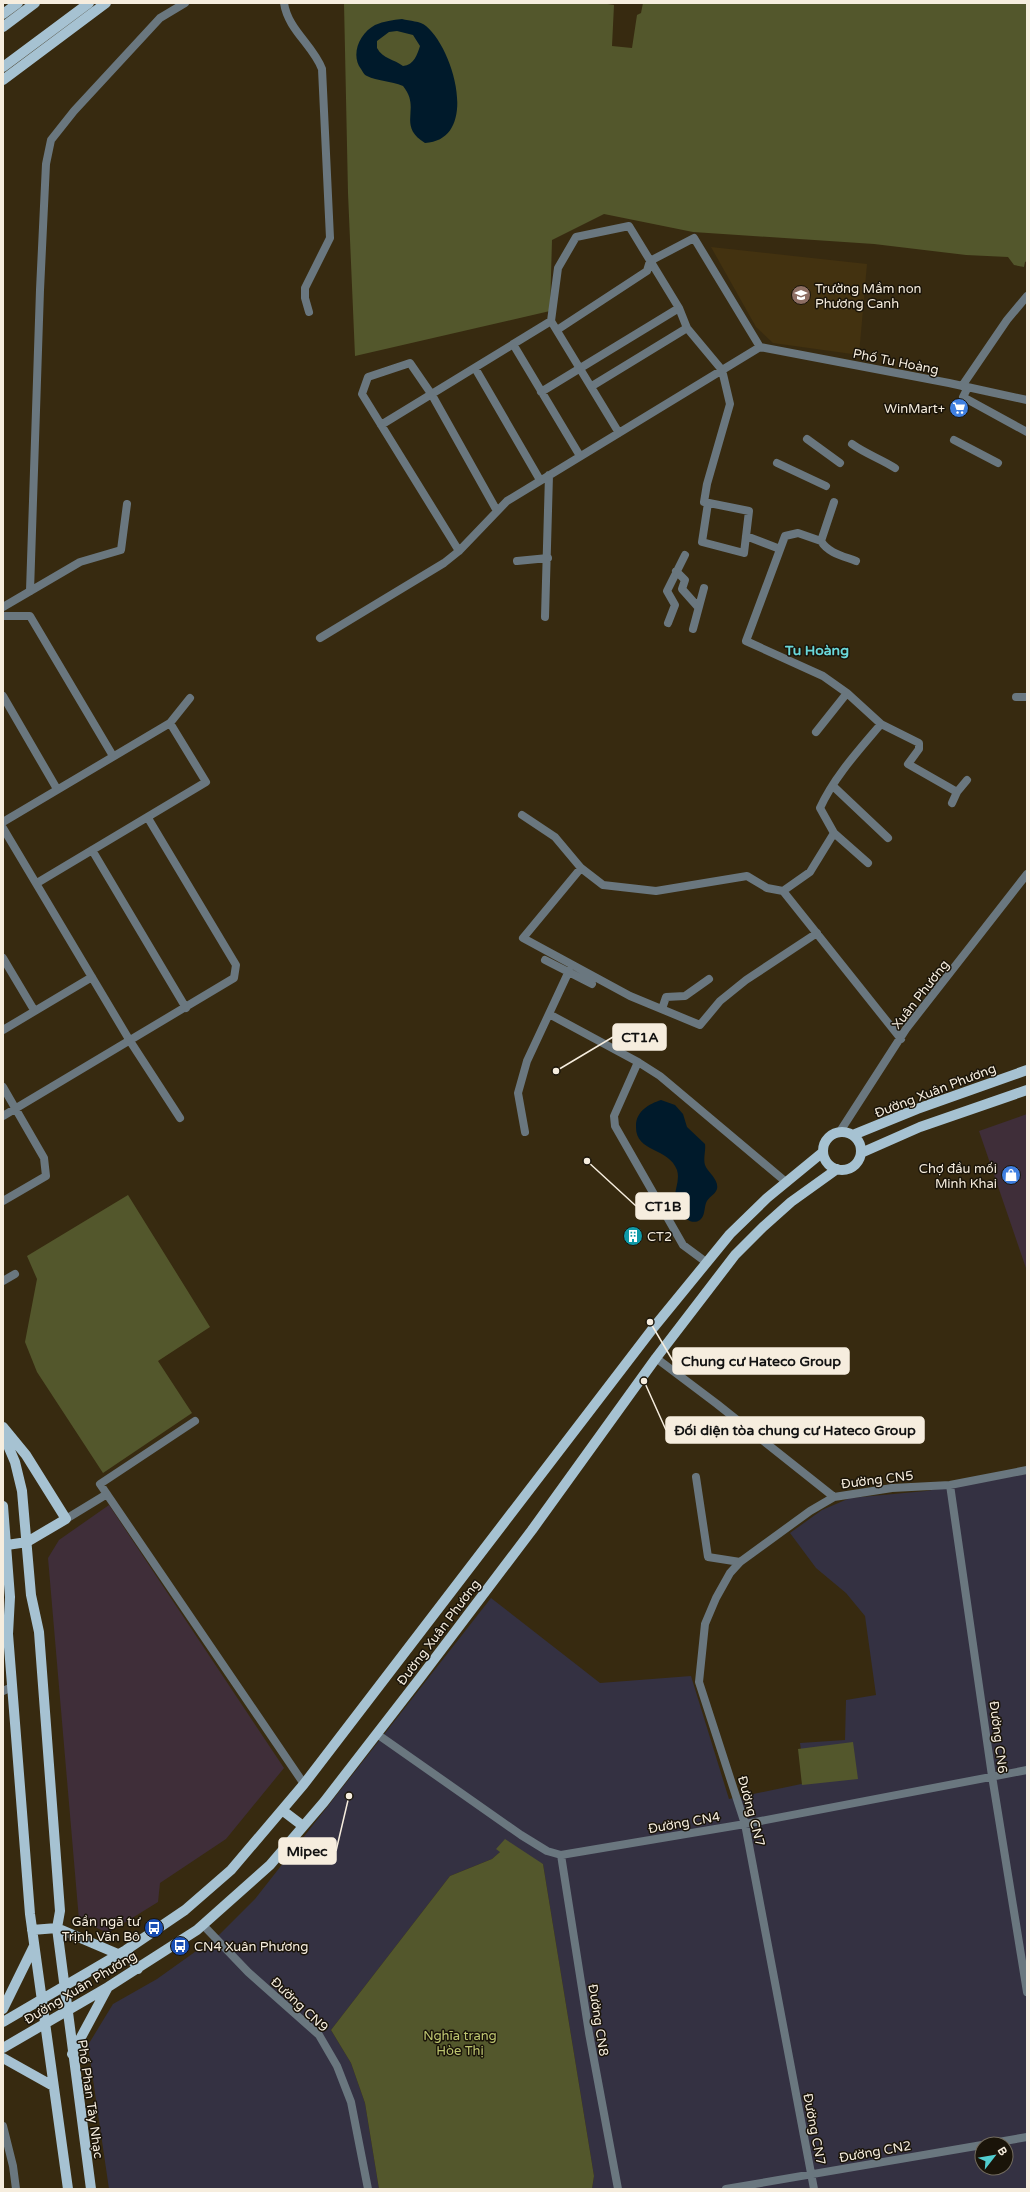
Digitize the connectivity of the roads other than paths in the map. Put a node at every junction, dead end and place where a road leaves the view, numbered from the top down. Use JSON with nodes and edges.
{"nodes":[{"id":1,"x":18,"y":3,"type":"edge"},
{"id":2,"x":35,"y":3,"type":"edge"},
{"id":3,"x":89,"y":3,"type":"edge"},
{"id":4,"x":106,"y":3,"type":"edge"},
{"id":5,"x":185,"y":3,"type":"edge"},
{"id":6,"x":284,"y":3,"type":"edge"},
{"id":7,"x":3,"y":14,"type":"edge"},
{"id":8,"x":3,"y":27,"type":"edge"},
{"id":9,"x":3,"y":67,"type":"edge"},
{"id":10,"x":3,"y":80,"type":"edge"},
{"id":11,"x":650,"y":261,"type":"junction"},
{"id":12,"x":1027,"y":296,"type":"edge"},
{"id":13,"x":678,"y":308,"type":"junction"},
{"id":14,"x":309,"y":312,"type":"dead end"},
{"id":15,"x":551,"y":321,"type":"junction"},
{"id":16,"x":687,"y":328,"type":"junction"},
{"id":17,"x":557,"y":330,"type":"junction"},
{"id":18,"x":513,"y":344,"type":"junction"},
{"id":19,"x":760,"y":347,"type":"junction"},
{"id":20,"x":580,"y":367,"type":"junction"},
{"id":21,"x":475,"y":368,"type":"junction"},
{"id":22,"x":722,"y":370,"type":"junction"},
{"id":23,"x":592,"y":386,"type":"junction"},
{"id":24,"x":965,"y":386,"type":"junction"},
{"id":25,"x":541,"y":392,"type":"junction"},
{"id":26,"x":432,"y":395,"type":"junction"},
{"id":27,"x":1027,"y":400,"type":"edge"},
{"id":28,"x":381,"y":426,"type":"junction"},
{"id":29,"x":1027,"y":432,"type":"edge"},
{"id":30,"x":619,"y":433,"type":"junction"},
{"id":31,"x":807,"y":439,"type":"dead end"},
{"id":32,"x":954,"y":440,"type":"dead end"},
{"id":33,"x":852,"y":444,"type":"dead end"},
{"id":34,"x":580,"y":456,"type":"junction"},
{"id":35,"x":777,"y":463,"type":"dead end"},
{"id":36,"x":840,"y":463,"type":"dead end"},
{"id":37,"x":998,"y":463,"type":"dead end"},
{"id":38,"x":895,"y":468,"type":"dead end"},
{"id":39,"x":550,"y":475,"type":"junction"},
{"id":40,"x":540,"y":480,"type":"junction"},
{"id":41,"x":826,"y":486,"type":"dead end"},
{"id":42,"x":834,"y":502,"type":"dead end"},
{"id":43,"x":708,"y":503,"type":"junction"},
{"id":44,"x":127,"y":504,"type":"dead end"},
{"id":45,"x":497,"y":511,"type":"junction"},
{"id":46,"x":746,"y":536,"type":"junction"},
{"id":47,"x":820,"y":541,"type":"junction"},
{"id":48,"x":780,"y":549,"type":"junction"},
{"id":49,"x":459,"y":551,"type":"junction"},
{"id":50,"x":685,"y":555,"type":"dead end"},
{"id":51,"x":548,"y":558,"type":"junction"},
{"id":52,"x":517,"y":561,"type":"dead end"},
{"id":53,"x":856,"y":561,"type":"dead end"},
{"id":54,"x":676,"y":571,"type":"junction"},
{"id":55,"x":704,"y":588,"type":"dead end"},
{"id":56,"x":30,"y":592,"type":"junction"},
{"id":57,"x":3,"y":607,"type":"edge"},
{"id":58,"x":698,"y":607,"type":"junction"},
{"id":59,"x":3,"y":616,"type":"edge"},
{"id":60,"x":545,"y":617,"type":"dead end"},
{"id":61,"x":668,"y":624,"type":"dead end"},
{"id":62,"x":693,"y":630,"type":"dead end"},
{"id":63,"x":320,"y":638,"type":"dead end"},
{"id":64,"x":848,"y":693,"type":"junction"},
{"id":65,"x":3,"y":696,"type":"edge"},
{"id":66,"x":1016,"y":697,"type":"dead end"},
{"id":67,"x":190,"y":698,"type":"dead end"},
{"id":68,"x":1027,"y":698,"type":"edge"},
{"id":69,"x":170,"y":723,"type":"junction"},
{"id":70,"x":881,"y":724,"type":"junction"},
{"id":71,"x":816,"y":732,"type":"dead end"},
{"id":72,"x":113,"y":756,"type":"junction"},
{"id":73,"x":967,"y":780,"type":"dead end"},
{"id":74,"x":833,"y":786,"type":"junction"},
{"id":75,"x":57,"y":789,"type":"junction"},
{"id":76,"x":957,"y":792,"type":"junction"},
{"id":77,"x":952,"y":803,"type":"dead end"},
{"id":78,"x":522,"y":815,"type":"dead end"},
{"id":79,"x":148,"y":818,"type":"junction"},
{"id":80,"x":3,"y":822,"type":"edge"},
{"id":81,"x":3,"y":828,"type":"edge"},
{"id":82,"x":834,"y":833,"type":"junction"},
{"id":83,"x":888,"y":838,"type":"dead end"},
{"id":84,"x":92,"y":850,"type":"junction"},
{"id":85,"x":868,"y":863,"type":"dead end"},
{"id":86,"x":581,"y":868,"type":"junction"},
{"id":87,"x":1027,"y":874,"type":"edge"},
{"id":88,"x":37,"y":883,"type":"junction"},
{"id":89,"x":784,"y":891,"type":"junction"},
{"id":90,"x":817,"y":933,"type":"junction"},
{"id":91,"x":3,"y":958,"type":"edge"},
{"id":92,"x":545,"y":960,"type":"dead end"},
{"id":93,"x":569,"y":971,"type":"junction"},
{"id":94,"x":92,"y":977,"type":"junction"},
{"id":95,"x":709,"y":979,"type":"dead end"},
{"id":96,"x":592,"y":984,"type":"dead end"},
{"id":97,"x":186,"y":1008,"type":"junction"},
{"id":98,"x":34,"y":1010,"type":"junction"},
{"id":99,"x":662,"y":1010,"type":"junction"},
{"id":100,"x":549,"y":1014,"type":"junction"},
{"id":101,"x":3,"y":1030,"type":"edge"},
{"id":102,"x":901,"y":1039,"type":"junction"},
{"id":103,"x":130,"y":1041,"type":"junction"},
{"id":104,"x":638,"y":1062,"type":"junction"},
{"id":105,"x":1027,"y":1070,"type":"edge"},
{"id":106,"x":3,"y":1087,"type":"edge"},
{"id":107,"x":1027,"y":1090,"type":"edge"},
{"id":108,"x":15,"y":1109,"type":"junction"},
{"id":109,"x":3,"y":1116,"type":"edge"},
{"id":110,"x":180,"y":1118,"type":"dead end"},
{"id":111,"x":525,"y":1132,"type":"dead end"},
{"id":112,"x":838,"y":1132,"type":"junction"},
{"id":113,"x":853,"y":1136,"type":"junction"},
{"id":114,"x":824,"y":1152,"type":"junction"},
{"id":115,"x":861,"y":1153,"type":"junction"},
{"id":116,"x":837,"y":1169,"type":"junction"},
{"id":117,"x":786,"y":1182,"type":"junction"},
{"id":118,"x":3,"y":1202,"type":"edge"},
{"id":119,"x":706,"y":1262,"type":"junction"},
{"id":120,"x":15,"y":1274,"type":"dead end"},
{"id":121,"x":3,"y":1281,"type":"edge"},
{"id":122,"x":656,"y":1358,"type":"junction"},
{"id":123,"x":195,"y":1421,"type":"dead end"},
{"id":124,"x":3,"y":1426,"type":"edge"},
{"id":125,"x":3,"y":1434,"type":"edge"},
{"id":126,"x":1027,"y":1470,"type":"edge"},
{"id":127,"x":696,"y":1477,"type":"dead end"},
{"id":128,"x":950,"y":1485,"type":"junction"},
{"id":129,"x":107,"y":1494,"type":"junction"},
{"id":130,"x":834,"y":1497,"type":"junction"},
{"id":131,"x":3,"y":1506,"type":"edge"},
{"id":132,"x":66,"y":1519,"type":"junction"},
{"id":133,"x":27,"y":1542,"type":"junction"},
{"id":134,"x":7,"y":1545,"type":"junction"},
{"id":135,"x":740,"y":1562,"type":"junction"},
{"id":136,"x":7,"y":1689,"type":"edge"},
{"id":137,"x":377,"y":1734,"type":"junction"},
{"id":138,"x":1027,"y":1770,"type":"edge"},
{"id":139,"x":992,"y":1776,"type":"junction"},
{"id":140,"x":304,"y":1784,"type":"junction"},
{"id":141,"x":282,"y":1810,"type":"junction"},
{"id":142,"x":745,"y":1824,"type":"junction"},
{"id":143,"x":303,"y":1826,"type":"junction"},
{"id":144,"x":561,"y":1855,"type":"junction"},
{"id":145,"x":203,"y":1925,"type":"junction"},
{"id":146,"x":57,"y":1928,"type":"junction"},
{"id":147,"x":32,"y":1930,"type":"junction"},
{"id":148,"x":34,"y":1946,"type":"junction"},
{"id":149,"x":122,"y":1952,"type":"junction"},
{"id":150,"x":138,"y":1969,"type":"junction"},
{"id":151,"x":64,"y":1986,"type":"junction"},
{"id":152,"x":108,"y":1987,"type":"junction"},
{"id":153,"x":1027,"y":1992,"type":"edge"},
{"id":154,"x":41,"y":2000,"type":"junction"},
{"id":155,"x":3,"y":2009,"type":"edge"},
{"id":156,"x":67,"y":2011,"type":"junction"},
{"id":157,"x":3,"y":2022,"type":"edge"},
{"id":158,"x":44,"y":2024,"type":"junction"},
{"id":159,"x":3,"y":2048,"type":"edge"},
{"id":160,"x":72,"y":2054,"type":"junction"},
{"id":161,"x":3,"y":2058,"type":"edge"},
{"id":162,"x":53,"y":2086,"type":"junction"},
{"id":163,"x":3,"y":2126,"type":"edge"},
{"id":164,"x":1027,"y":2137,"type":"edge"},
{"id":165,"x":1014,"y":2139,"type":"edge"},
{"id":166,"x":974,"y":2146,"type":"edge"},
{"id":167,"x":812,"y":2174,"type":"junction"},
{"id":168,"x":16,"y":2189,"type":"edge"},
{"id":169,"x":68,"y":2189,"type":"edge"},
{"id":170,"x":91,"y":2189,"type":"edge"},
{"id":171,"x":368,"y":2189,"type":"edge"},
{"id":172,"x":618,"y":2189,"type":"edge"},
{"id":173,"x":726,"y":2189,"type":"edge"},
{"id":174,"x":814,"y":2189,"type":"edge"}],
"edges":[{"from":1,"to":7,"type":"main road"},
{"from":2,"to":8,"type":"main road"},
{"from":3,"to":9,"type":"main road"},
{"from":4,"to":10,"type":"main road"},
{"from":5,"to":56,"type":"street"},
{"from":6,"to":14,"type":"street"},
{"from":11,"to":13,"type":"street"},
{"from":11,"to":15,"type":"street"},
{"from":11,"to":17,"type":"street"},
{"from":11,"to":19,"type":"street"},
{"from":12,"to":24,"type":"street"},
{"from":13,"to":16,"type":"street"},
{"from":13,"to":20,"type":"street"},
{"from":15,"to":17,"type":"street"},
{"from":15,"to":18,"type":"street"},
{"from":16,"to":22,"type":"street"},
{"from":16,"to":23,"type":"street"},
{"from":17,"to":20,"type":"street"},
{"from":18,"to":21,"type":"street"},
{"from":18,"to":25,"type":"street"},
{"from":19,"to":22,"type":"street"},
{"from":19,"to":24,"type":"street","name":"Phố Tu Hoàng"},
{"from":20,"to":23,"type":"street"},
{"from":20,"to":25,"type":"street"},
{"from":21,"to":26,"type":"street"},
{"from":21,"to":40,"type":"street"},
{"from":22,"to":30,"type":"street"},
{"from":22,"to":43,"type":"street"},
{"from":23,"to":30,"type":"street"},
{"from":24,"to":27,"type":"street","name":"Phố Tu Hoàng"},
{"from":24,"to":29,"type":"street"},
{"from":25,"to":34,"type":"street"},
{"from":26,"to":28,"type":"street"},
{"from":26,"to":28,"type":"street"},
{"from":26,"to":45,"type":"street"},
{"from":28,"to":49,"type":"street"},
{"from":30,"to":34,"type":"street"},
{"from":31,"to":36,"type":"street"},
{"from":32,"to":37,"type":"street"},
{"from":33,"to":38,"type":"street"},
{"from":34,"to":39,"type":"street"},
{"from":35,"to":41,"type":"street"},
{"from":39,"to":40,"type":"street"},
{"from":39,"to":51,"type":"street"},
{"from":40,"to":45,"type":"street"},
{"from":42,"to":47,"type":"street"},
{"from":43,"to":46,"type":"street"},
{"from":43,"to":46,"type":"street"},
{"from":44,"to":56,"type":"street"},
{"from":45,"to":49,"type":"street"},
{"from":46,"to":48,"type":"street"},
{"from":47,"to":48,"type":"street"},
{"from":47,"to":53,"type":"street"},
{"from":48,"to":64,"type":"street"},
{"from":49,"to":63,"type":"street"},
{"from":50,"to":54,"type":"street"},
{"from":51,"to":52,"type":"street"},
{"from":51,"to":60,"type":"street"},
{"from":54,"to":58,"type":"street"},
{"from":54,"to":61,"type":"street"},
{"from":55,"to":58,"type":"street"},
{"from":56,"to":57,"type":"street"},
{"from":58,"to":62,"type":"street"},
{"from":59,"to":72,"type":"street"},
{"from":64,"to":70,"type":"street"},
{"from":64,"to":71,"type":"street"},
{"from":65,"to":75,"type":"street"},
{"from":66,"to":68,"type":"street"},
{"from":67,"to":69,"type":"street"},
{"from":69,"to":72,"type":"street"},
{"from":69,"to":79,"type":"street"},
{"from":70,"to":74,"type":"street"},
{"from":70,"to":76,"type":"street"},
{"from":72,"to":75,"type":"street"},
{"from":73,"to":76,"type":"street"},
{"from":74,"to":82,"type":"street"},
{"from":74,"to":83,"type":"street"},
{"from":75,"to":80,"type":"street"},
{"from":76,"to":77,"type":"street"},
{"from":78,"to":86,"type":"street"},
{"from":79,"to":84,"type":"street"},
{"from":79,"to":97,"type":"street"},
{"from":81,"to":88,"type":"street"},
{"from":82,"to":85,"type":"street"},
{"from":82,"to":89,"type":"street"},
{"from":84,"to":88,"type":"street"},
{"from":84,"to":97,"type":"street"},
{"from":86,"to":89,"type":"street"},
{"from":86,"to":99,"type":"street"},
{"from":87,"to":102,"type":"street","name":"Xuân Phương"},
{"from":88,"to":94,"type":"street"},
{"from":89,"to":90,"type":"street"},
{"from":90,"to":99,"type":"street"},
{"from":90,"to":102,"type":"street"},
{"from":91,"to":98,"type":"street"},
{"from":92,"to":93,"type":"street"},
{"from":93,"to":96,"type":"street"},
{"from":93,"to":100,"type":"street"},
{"from":94,"to":98,"type":"street"},
{"from":94,"to":103,"type":"street"},
{"from":95,"to":99,"type":"street"},
{"from":97,"to":103,"type":"street"},
{"from":98,"to":101,"type":"street"},
{"from":100,"to":104,"type":"street"},
{"from":100,"to":111,"type":"street"},
{"from":102,"to":112,"type":"street","name":"Xuân Phương"},
{"from":103,"to":108,"type":"street"},
{"from":103,"to":110,"type":"street"},
{"from":104,"to":117,"type":"street"},
{"from":104,"to":119,"type":"street"},
{"from":105,"to":113,"type":"main road","name":"Đường Xuân Phương"},
{"from":106,"to":108,"type":"street"},
{"from":107,"to":115,"type":"main road"},
{"from":108,"to":109,"type":"street"},
{"from":108,"to":118,"type":"street"},
{"from":112,"to":113,"type":"main road"},
{"from":112,"to":114,"type":"main road"},
{"from":113,"to":115,"type":"main road"},
{"from":114,"to":116,"type":"main road"},
{"from":114,"to":117,"type":"main road","name":"Đường Xuân Phương"},
{"from":115,"to":116,"type":"main road"},
{"from":116,"to":122,"type":"main road","name":"Đường Xuân Phương"},
{"from":117,"to":119,"type":"main road","name":"Đường Xuân Phương"},
{"from":119,"to":140,"type":"main road","name":"Đường Xuân Phương"},
{"from":120,"to":121,"type":"street"},
{"from":122,"to":130,"type":"street","name":"Đường CN5"},
{"from":122,"to":137,"type":"main road","name":"Đường Xuân Phương"},
{"from":123,"to":129,"type":"street"},
{"from":124,"to":132,"type":"main road"},
{"from":125,"to":133,"type":"main road","name":"Phố Phan Tây Nhạc"},
{"from":126,"to":128,"type":"street","name":"Đường CN5"},
{"from":127,"to":135,"type":"street"},
{"from":128,"to":130,"type":"street","name":"Đường CN5"},
{"from":128,"to":139,"type":"street","name":"Đường CN6"},
{"from":129,"to":132,"type":"street"},
{"from":129,"to":140,"type":"street"},
{"from":130,"to":135,"type":"street","name":"Đường CN7"},
{"from":131,"to":134,"type":"main road"},
{"from":132,"to":133,"type":"main road"},
{"from":133,"to":134,"type":"main road"},
{"from":133,"to":146,"type":"main road","name":"Phố Phan Tây Nhạc"},
{"from":134,"to":136,"type":"main road"},
{"from":135,"to":142,"type":"street","name":"Đường CN7"},
{"from":136,"to":147,"type":"main road"},
{"from":137,"to":143,"type":"main road","name":"Đường Xuân Phương"},
{"from":137,"to":144,"type":"street"},
{"from":138,"to":139,"type":"street","name":"Đường CN4"},
{"from":139,"to":142,"type":"street","name":"Đường CN4"},
{"from":139,"to":153,"type":"street","name":"Đường CN6"},
{"from":140,"to":141,"type":"main road","name":"Đường Xuân Phương"},
{"from":141,"to":143,"type":"main road"},
{"from":141,"to":149,"type":"main road","name":"Đường Xuân Phương"},
{"from":142,"to":144,"type":"street","name":"Đường CN4"},
{"from":142,"to":167,"type":"street","name":"Đường CN7"},
{"from":143,"to":145,"type":"main road","name":"Đường Xuân Phương"},
{"from":144,"to":172,"type":"street","name":"Đường CN8"},
{"from":145,"to":150,"type":"main road","name":"Đường Xuân Phương"},
{"from":145,"to":171,"type":"street","name":"Đường CN9"},
{"from":146,"to":147,"type":"main road"},
{"from":146,"to":149,"type":"main road"},
{"from":146,"to":151,"type":"main road","name":"Phố Phan Tây Nhạc"},
{"from":147,"to":148,"type":"main road"},
{"from":148,"to":154,"type":"main road"},
{"from":148,"to":155,"type":"main road"},
{"from":149,"to":150,"type":"main road"},
{"from":149,"to":151,"type":"main road","name":"Đường Xuân Phương"},
{"from":150,"to":152,"type":"main road","name":"Đường Xuân Phương"},
{"from":151,"to":154,"type":"main road","name":"Đường Xuân Phương"},
{"from":151,"to":156,"type":"main road","name":"Phố Phan Tây Nhạc"},
{"from":152,"to":156,"type":"main road","name":"Đường Xuân Phương"},
{"from":152,"to":160,"type":"main road"},
{"from":154,"to":157,"type":"main road","name":"Đường Xuân Phương"},
{"from":154,"to":158,"type":"main road"},
{"from":156,"to":158,"type":"main road","name":"Đường Xuân Phương"},
{"from":156,"to":160,"type":"main road","name":"Phố Phan Tây Nhạc"},
{"from":158,"to":159,"type":"main road","name":"Đường Xuân Phương"},
{"from":158,"to":162,"type":"main road"},
{"from":160,"to":170,"type":"main road","name":"Phố Phan Tây Nhạc"},
{"from":161,"to":162,"type":"main road"},
{"from":162,"to":169,"type":"main road"},
{"from":163,"to":168,"type":"street"},
{"from":164,"to":165,"type":"street"},
{"from":166,"to":167,"type":"street","name":"Đường CN2"},
{"from":167,"to":173,"type":"street","name":"Đường CN2"},
{"from":167,"to":174,"type":"street","name":"Đường CN7"}]}
